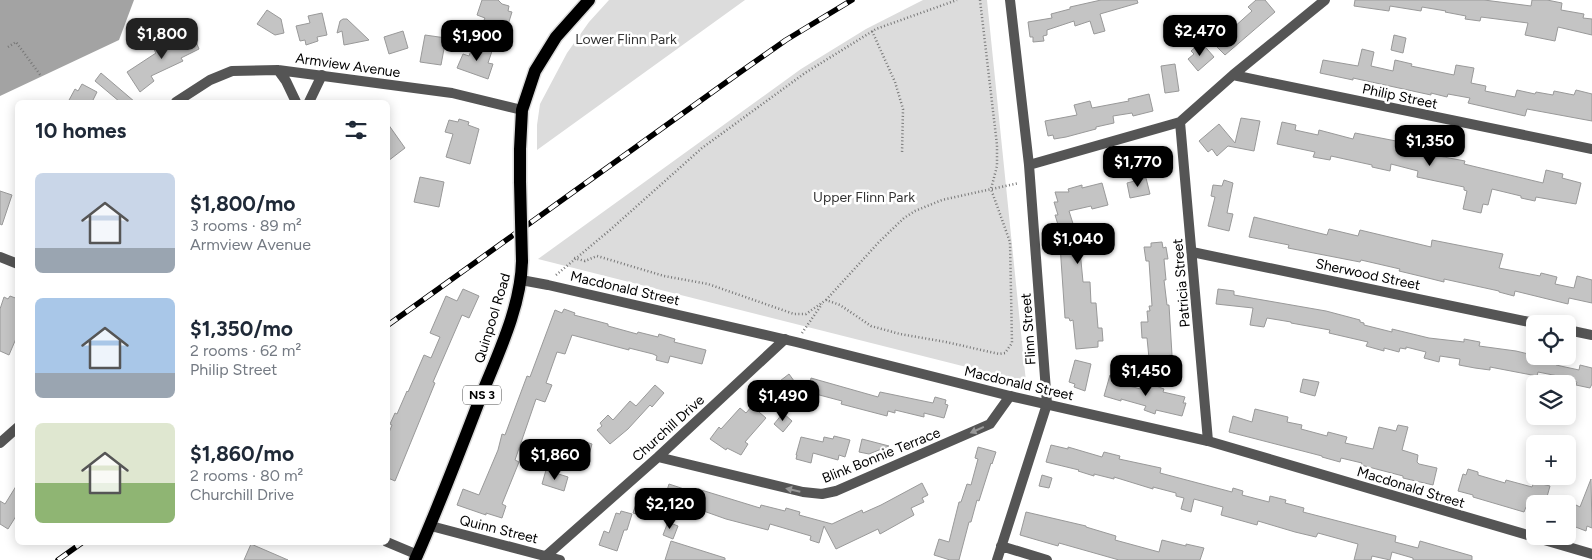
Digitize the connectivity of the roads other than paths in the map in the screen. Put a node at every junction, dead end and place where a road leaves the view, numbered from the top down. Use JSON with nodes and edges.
{"nodes":[{"id":1,"x":589,"y":0,"type":"edge"},
{"id":2,"x":1010,"y":0,"type":"edge"},
{"id":3,"x":1325,"y":0,"type":"edge"},
{"id":4,"x":278,"y":70,"type":"junction"},
{"id":5,"x":322,"y":75,"type":"junction"},
{"id":6,"x":1233,"y":75,"type":"junction"},
{"id":7,"x":179,"y":100,"type":"edge"},
{"id":8,"x":295,"y":100,"type":"edge"},
{"id":9,"x":310,"y":100,"type":"edge"},
{"id":10,"x":522,"y":110,"type":"junction"},
{"id":11,"x":1180,"y":122,"type":"junction"},
{"id":12,"x":1592,"y":149,"type":"edge"},
{"id":13,"x":1029,"y":165,"type":"junction"},
{"id":14,"x":1192,"y":252,"type":"junction"},
{"id":15,"x":0,"y":257,"type":"edge"},
{"id":16,"x":15,"y":263,"type":"edge"},
{"id":17,"x":521,"y":280,"type":"junction"},
{"id":18,"x":1526,"y":321,"type":"edge"},
{"id":19,"x":1576,"y":332,"type":"edge"},
{"id":20,"x":1592,"y":335,"type":"edge"},
{"id":21,"x":785,"y":339,"type":"junction"},
{"id":22,"x":1010,"y":396,"type":"junction"},
{"id":23,"x":1047,"y":404,"type":"junction"},
{"id":24,"x":15,"y":430,"type":"edge"},
{"id":25,"x":1208,"y":441,"type":"junction"},
{"id":26,"x":0,"y":443,"type":"edge"},
{"id":27,"x":658,"y":457,"type":"junction"},
{"id":28,"x":431,"y":526,"type":"junction"},
{"id":29,"x":390,"y":544,"type":"edge"},
{"id":30,"x":1002,"y":546,"type":"junction"},
{"id":31,"x":1592,"y":554,"type":"edge"},
{"id":32,"x":546,"y":556,"type":"junction"},
{"id":33,"x":416,"y":557,"type":"edge"},
{"id":34,"x":560,"y":560,"type":"edge"},
{"id":35,"x":997,"y":560,"type":"edge"},
{"id":36,"x":1047,"y":560,"type":"edge"}],
"edges":[{"from":1,"to":10,"type":"main road","name":"Quinpool Road","number":"NS 3"},
{"from":2,"to":13,"type":"street","name":"Flinn Street"},
{"from":3,"to":6,"type":"street"},
{"from":4,"to":5,"type":"street","name":"Armview Avenue"},
{"from":4,"to":7,"type":"street","name":"Armview Avenue"},
{"from":4,"to":8,"type":"street"},
{"from":5,"to":9,"type":"street"},
{"from":5,"to":10,"type":"street","name":"Armview Avenue"},
{"from":6,"to":11,"type":"street"},
{"from":6,"to":12,"type":"street","name":"Philip Street"},
{"from":10,"to":17,"type":"main road","name":"Quinpool Road","number":"NS 3","bridge":true},
{"from":11,"to":13,"type":"street"},
{"from":11,"to":14,"type":"street","name":"Patricia Street"},
{"from":13,"to":23,"type":"street","name":"Flinn Street"},
{"from":14,"to":18,"type":"street","name":"Sherwood Street"},
{"from":14,"to":25,"type":"street","name":"Patricia Street"},
{"from":15,"to":16,"type":"street"},
{"from":17,"to":21,"type":"street","name":"Macdonald Street"},
{"from":17,"to":28,"type":"main road","name":"Quinpool Road","number":"NS 3"},
{"from":19,"to":20,"type":"street"},
{"from":21,"to":22,"type":"street","name":"Macdonald Street"},
{"from":21,"to":27,"type":"street","name":"Churchill Drive"},
{"from":22,"to":23,"type":"street","name":"Macdonald Street"},
{"from":22,"to":27,"type":"street","name":"Blink Bonnie Terrace","one_way":true},
{"from":23,"to":25,"type":"street","name":"Macdonald Street"},
{"from":23,"to":30,"type":"street","name":"Flinn Street"},
{"from":24,"to":26,"type":"street"},
{"from":25,"to":31,"type":"street","name":"Macdonald Street"},
{"from":27,"to":32,"type":"street","name":"Churchill Drive"},
{"from":28,"to":32,"type":"street","name":"Quinn Street"},
{"from":28,"to":33,"type":"main road","name":"Quinpool Road","number":"NS 3"},
{"from":29,"to":33,"type":"street"},
{"from":30,"to":35,"type":"street","name":"Flinn Street"},
{"from":30,"to":36,"type":"street"},
{"from":32,"to":34,"type":"street","name":"Quinn Street"}]}
